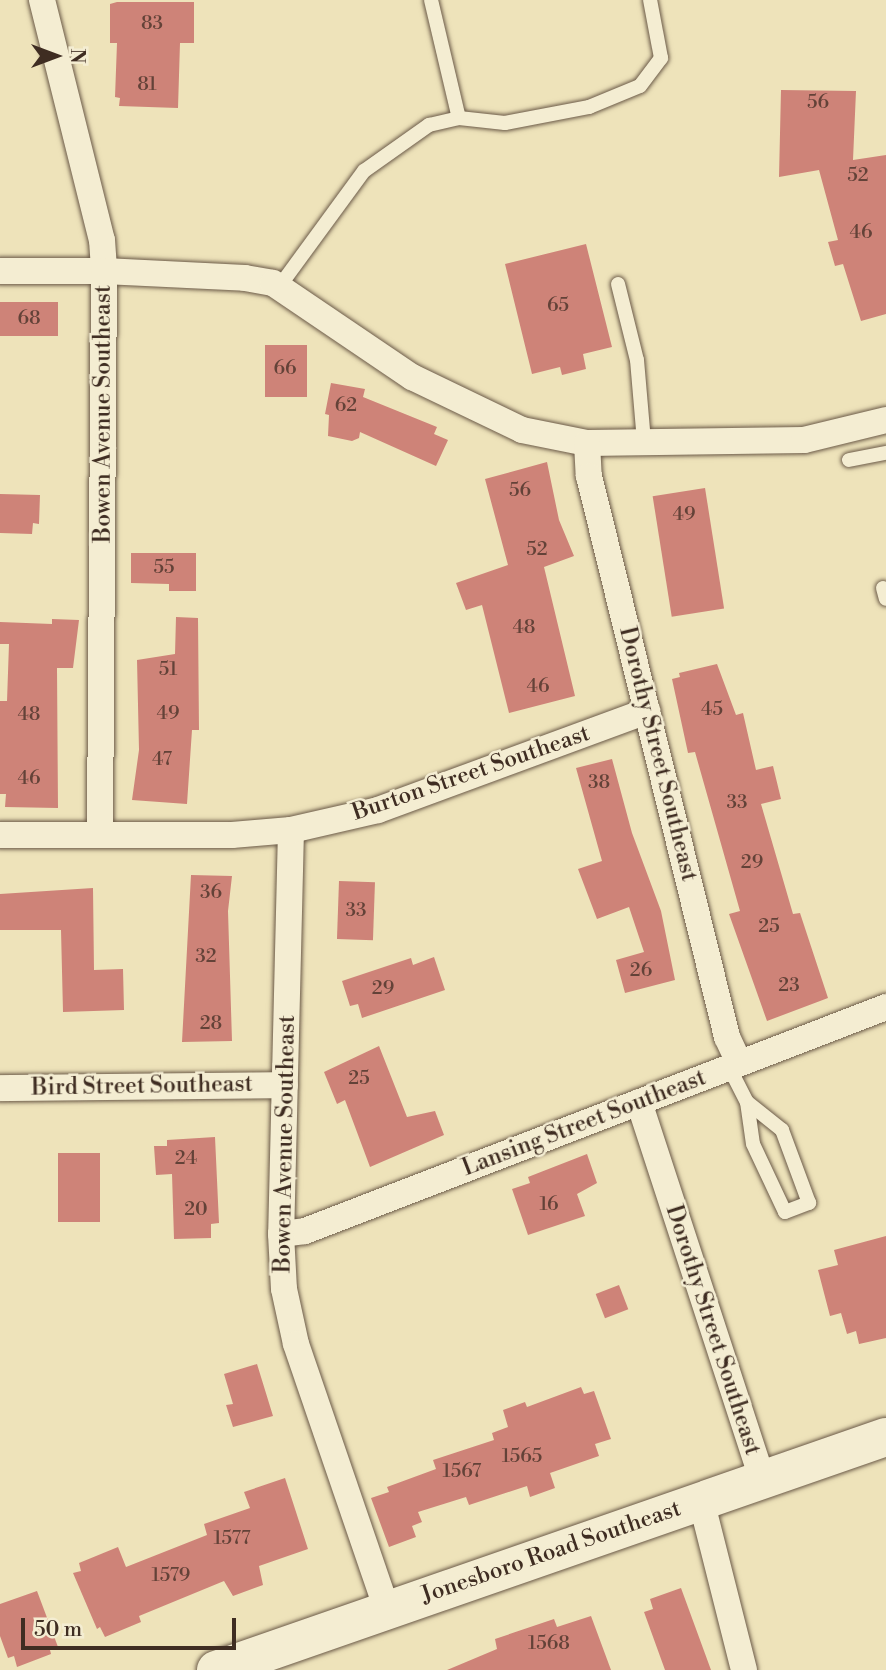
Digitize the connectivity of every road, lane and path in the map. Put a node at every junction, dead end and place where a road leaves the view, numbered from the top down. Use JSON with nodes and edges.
{"nodes":[{"id":1,"x":42,"y":0,"type":"edge"},
{"id":2,"x":431,"y":0,"type":"edge"},
{"id":3,"x":650,"y":0,"type":"edge"},
{"id":4,"x":459,"y":118,"type":"junction"},
{"id":5,"x":0,"y":271,"type":"edge"},
{"id":6,"x":104,"y":271,"type":"junction"},
{"id":7,"x":618,"y":284,"type":"dead end"},
{"id":8,"x":279,"y":288,"type":"junction"},
{"id":9,"x":886,"y":420,"type":"edge"},
{"id":10,"x":644,"y":442,"type":"junction"},
{"id":11,"x":587,"y":443,"type":"junction"},
{"id":12,"x":886,"y":453,"type":"edge"},
{"id":13,"x":849,"y":460,"type":"dead end"},
{"id":14,"x":647,"y":711,"type":"junction"},
{"id":15,"x":291,"y":830,"type":"junction"},
{"id":16,"x":0,"y":835,"type":"edge"},
{"id":17,"x":100,"y":835,"type":"junction"},
{"id":18,"x":886,"y":1007,"type":"edge"},
{"id":19,"x":734,"y":1065,"type":"junction"},
{"id":20,"x":285,"y":1085,"type":"junction"},
{"id":21,"x":0,"y":1088,"type":"edge"},
{"id":22,"x":639,"y":1102,"type":"junction"},
{"id":23,"x":747,"y":1102,"type":"junction"},
{"id":24,"x":281,"y":1234,"type":"junction"},
{"id":25,"x":886,"y":1437,"type":"edge"},
{"id":26,"x":762,"y":1478,"type":"junction"},
{"id":27,"x":701,"y":1500,"type":"junction"},
{"id":28,"x":387,"y":1610,"type":"junction"},
{"id":29,"x":216,"y":1670,"type":"edge"},
{"id":30,"x":744,"y":1670,"type":"edge"}],
"edges":[{"from":1,"to":6,"type":"street","name":"Bowen Avenue Southeast"},
{"from":2,"to":4,"type":"lane"},
{"from":3,"to":4,"type":"lane"},
{"from":4,"to":8,"type":"lane"},
{"from":5,"to":6,"type":"street"},
{"from":6,"to":8,"type":"street"},
{"from":6,"to":17,"type":"street","name":"Bowen Avenue Southeast"},
{"from":7,"to":10,"type":"lane"},
{"from":8,"to":11,"type":"street"},
{"from":9,"to":10,"type":"street"},
{"from":10,"to":11,"type":"street"},
{"from":11,"to":14,"type":"street","name":"Dorothy Street Southeast"},
{"from":12,"to":13,"type":"lane"},
{"from":14,"to":15,"type":"street","name":"Burton Street Southeast"},
{"from":14,"to":19,"type":"street","name":"Dorothy Street Southeast"},
{"from":15,"to":17,"type":"street","name":"Burton Street Southeast"},
{"from":15,"to":20,"type":"street","name":"Bowen Avenue Southeast"},
{"from":16,"to":17,"type":"street","name":"Burton Street Southeast"},
{"from":18,"to":19,"type":"street","name":"Lansing Street Southeast"},
{"from":19,"to":22,"type":"street","name":"Lansing Street Southeast"},
{"from":19,"to":23,"type":"lane"},
{"from":20,"to":21,"type":"street","name":"Bird Street Southeast"},
{"from":20,"to":24,"type":"street","name":"Bowen Avenue Southeast"},
{"from":22,"to":24,"type":"street","name":"Lansing Street Southeast"},
{"from":22,"to":26,"type":"street","name":"Dorothy Street Southeast"},
{"from":23,"to":23,"type":"lane"},
{"from":24,"to":28,"type":"street","name":"Bowen Avenue Southeast"},
{"from":25,"to":26,"type":"main road","name":"Jonesboro Road Southeast"},
{"from":26,"to":27,"type":"main road","name":"Jonesboro Road Southeast"},
{"from":27,"to":28,"type":"main road","name":"Jonesboro Road Southeast"},
{"from":27,"to":30,"type":"street"},
{"from":28,"to":29,"type":"main road","name":"Jonesboro Road Southeast"}]}
